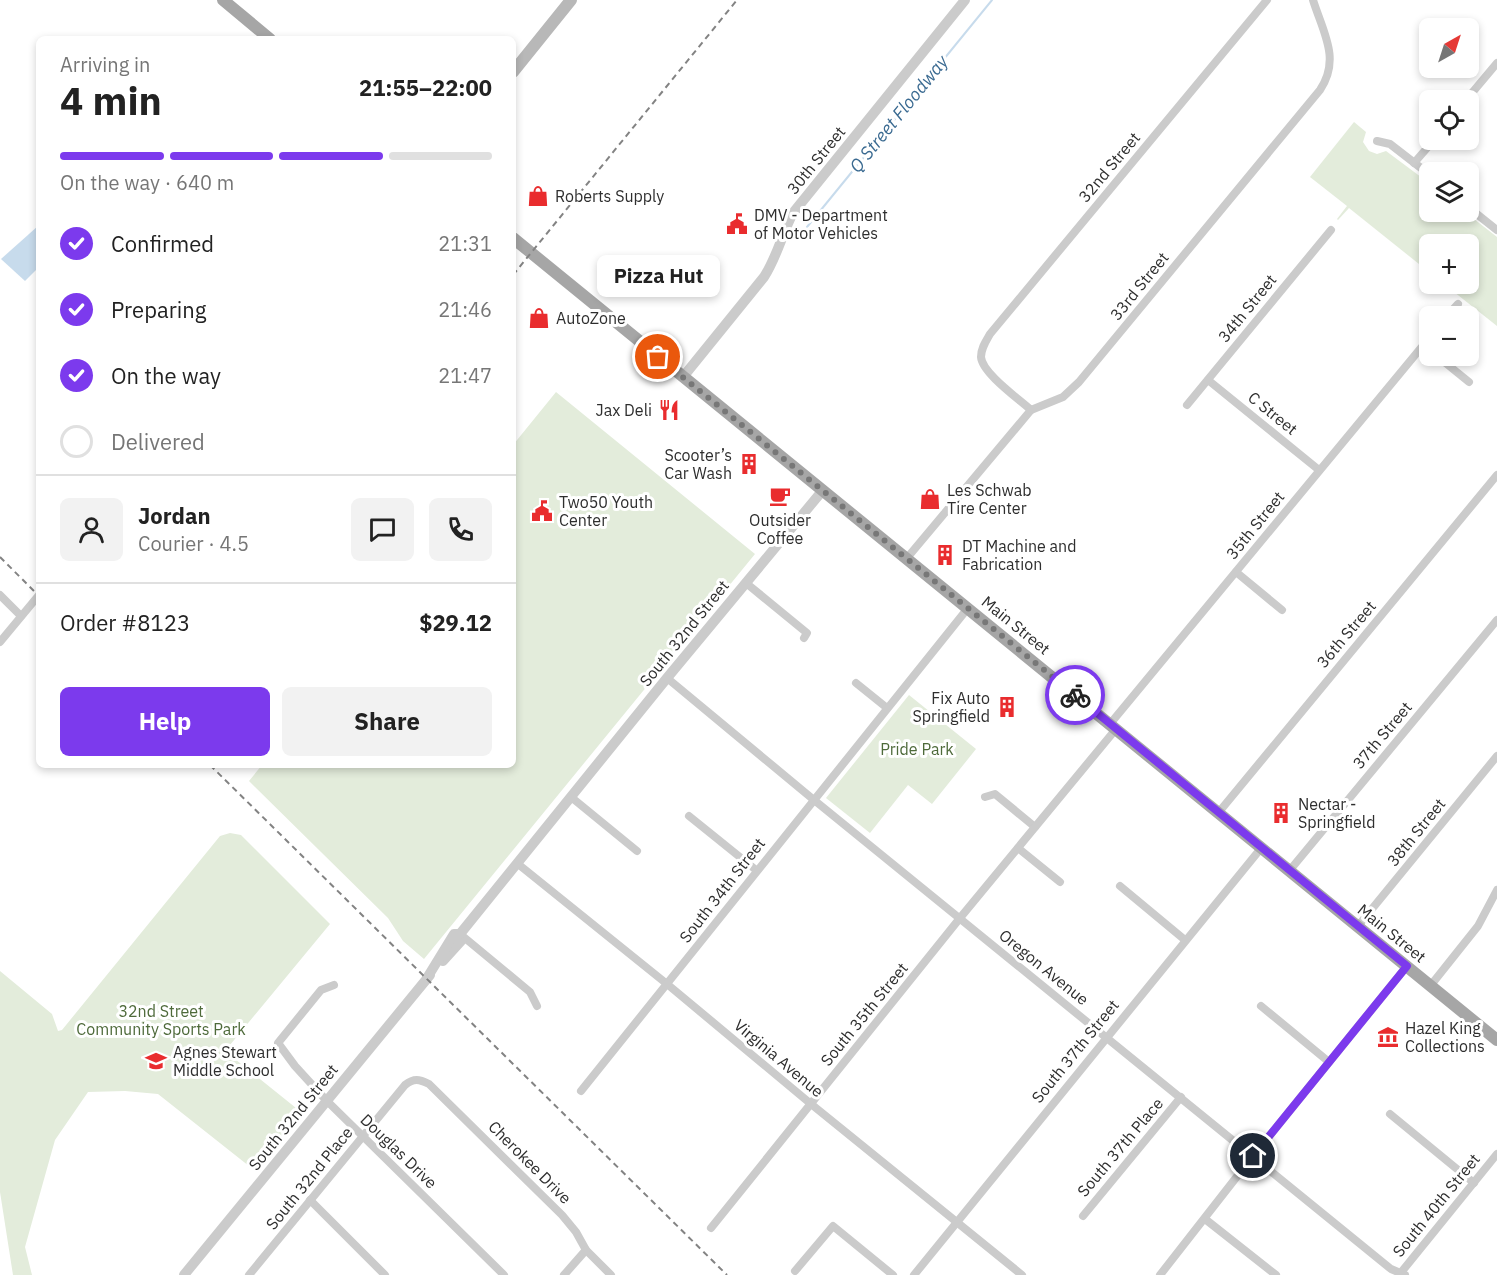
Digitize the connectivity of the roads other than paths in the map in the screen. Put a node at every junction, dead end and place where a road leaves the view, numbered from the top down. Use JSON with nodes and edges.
{"nodes":[{"id":1,"x":223,"y":0,"type":"edge"},
{"id":2,"x":571,"y":0,"type":"edge"},
{"id":3,"x":965,"y":0,"type":"edge"},
{"id":4,"x":1267,"y":0,"type":"edge"},
{"id":5,"x":1313,"y":0,"type":"edge"},
{"id":6,"x":266,"y":36,"type":"edge"},
{"id":7,"x":1497,"y":63,"type":"edge"},
{"id":8,"x":516,"y":68,"type":"edge"},
{"id":9,"x":1474,"y":90,"type":"edge"},
{"id":10,"x":1377,"y":141,"type":"dead end"},
{"id":11,"x":1425,"y":150,"type":"edge"},
{"id":12,"x":1414,"y":163,"type":"junction"},
{"id":13,"x":1419,"y":167,"type":"edge"},
{"id":14,"x":1479,"y":216,"type":"edge"},
{"id":15,"x":1331,"y":230,"type":"dead end"},
{"id":16,"x":1497,"y":230,"type":"edge"},
{"id":17,"x":516,"y":240,"type":"edge"},
{"id":18,"x":1419,"y":353,"type":"edge"},
{"id":19,"x":1449,"y":366,"type":"edge"},
{"id":20,"x":683,"y":377,"type":"junction"},
{"id":21,"x":1208,"y":380,"type":"junction"},
{"id":22,"x":1469,"y":382,"type":"dead end"},
{"id":23,"x":1187,"y":405,"type":"dead end"},
{"id":24,"x":1031,"y":410,"type":"junction"},
{"id":25,"x":1319,"y":470,"type":"junction"},
{"id":26,"x":1497,"y":475,"type":"edge"},
{"id":27,"x":823,"y":490,"type":"junction"},
{"id":28,"x":907,"y":558,"type":"junction"},
{"id":29,"x":1236,"y":572,"type":"junction"},
{"id":30,"x":746,"y":583,"type":"junction"},
{"id":31,"x":0,"y":595,"type":"edge"},
{"id":32,"x":36,"y":598,"type":"edge"},
{"id":33,"x":968,"y":608,"type":"junction"},
{"id":34,"x":1282,"y":610,"type":"dead end"},
{"id":35,"x":21,"y":616,"type":"junction"},
{"id":36,"x":1497,"y":620,"type":"edge"},
{"id":37,"x":804,"y":638,"type":"dead end"},
{"id":38,"x":0,"y":642,"type":"edge"},
{"id":39,"x":667,"y":678,"type":"junction"},
{"id":40,"x":856,"y":683,"type":"dead end"},
{"id":41,"x":887,"y":708,"type":"junction"},
{"id":42,"x":1113,"y":726,"type":"junction"},
{"id":43,"x":1497,"y":756,"type":"edge"},
{"id":44,"x":571,"y":797,"type":"junction"},
{"id":45,"x":985,"y":797,"type":"dead end"},
{"id":46,"x":814,"y":800,"type":"junction"},
{"id":47,"x":1219,"y":813,"type":"junction"},
{"id":48,"x":689,"y":816,"type":"dead end"},
{"id":49,"x":1035,"y":827,"type":"junction"},
{"id":50,"x":1262,"y":847,"type":"junction"},
{"id":51,"x":1018,"y":848,"type":"junction"},
{"id":52,"x":637,"y":851,"type":"dead end"},
{"id":53,"x":518,"y":864,"type":"junction"},
{"id":54,"x":756,"y":870,"type":"junction"},
{"id":55,"x":1290,"y":870,"type":"junction"},
{"id":56,"x":1060,"y":882,"type":"dead end"},
{"id":57,"x":1120,"y":886,"type":"dead end"},
{"id":58,"x":1497,"y":890,"type":"edge"},
{"id":59,"x":960,"y":918,"type":"junction"},
{"id":60,"x":1358,"y":926,"type":"junction"},
{"id":61,"x":460,"y":934,"type":"junction"},
{"id":62,"x":1185,"y":940,"type":"junction"},
{"id":63,"x":1407,"y":966,"type":"junction"},
{"id":64,"x":667,"y":984,"type":"junction"},
{"id":65,"x":334,"y":985,"type":"dead end"},
{"id":66,"x":1431,"y":985,"type":"junction"},
{"id":67,"x":537,"y":1006,"type":"dead end"},
{"id":68,"x":1261,"y":1006,"type":"dead end"},
{"id":69,"x":1107,"y":1036,"type":"junction"},
{"id":70,"x":1497,"y":1040,"type":"edge"},
{"id":71,"x":1329,"y":1062,"type":"junction"},
{"id":72,"x":419,"y":1079,"type":"joint"},
{"id":73,"x":581,"y":1090,"type":"dead end"},
{"id":74,"x":1181,"y":1097,"type":"junction"},
{"id":75,"x":326,"y":1100,"type":"junction"},
{"id":76,"x":810,"y":1104,"type":"junction"},
{"id":77,"x":1390,"y":1114,"type":"dead end"},
{"id":78,"x":362,"y":1136,"type":"junction"},
{"id":79,"x":1497,"y":1154,"type":"edge"},
{"id":80,"x":1253,"y":1156,"type":"junction"},
{"id":81,"x":1474,"y":1184,"type":"junction"},
{"id":82,"x":310,"y":1200,"type":"junction"},
{"id":83,"x":1083,"y":1216,"type":"dead end"},
{"id":84,"x":1205,"y":1219,"type":"junction"},
{"id":85,"x":956,"y":1222,"type":"junction"},
{"id":86,"x":711,"y":1228,"type":"dead end"},
{"id":87,"x":586,"y":1251,"type":"junction"},
{"id":88,"x":795,"y":1271,"type":"dead end"},
{"id":89,"x":184,"y":1275,"type":"edge"},
{"id":90,"x":249,"y":1275,"type":"edge"},
{"id":91,"x":385,"y":1275,"type":"edge"},
{"id":92,"x":504,"y":1275,"type":"edge"},
{"id":93,"x":564,"y":1275,"type":"edge"},
{"id":94,"x":611,"y":1275,"type":"edge"},
{"id":95,"x":893,"y":1275,"type":"edge"},
{"id":96,"x":914,"y":1275,"type":"edge"},
{"id":97,"x":1022,"y":1275,"type":"edge"},
{"id":98,"x":1160,"y":1275,"type":"edge"},
{"id":99,"x":1276,"y":1275,"type":"edge"},
{"id":100,"x":1401,"y":1275,"type":"edge"}],
"edges":[{"from":1,"to":6,"type":"main road"},
{"from":2,"to":8,"type":"main road"},
{"from":3,"to":20,"type":"street","name":"30th Street"},
{"from":4,"to":24,"type":"street","name":"32nd Street"},
{"from":5,"to":24,"type":"street","name":"33rd Street"},
{"from":7,"to":9,"type":"street"},
{"from":10,"to":12,"type":"street"},
{"from":11,"to":12,"type":"street"},
{"from":12,"to":13,"type":"street"},
{"from":14,"to":16,"type":"street"},
{"from":15,"to":21,"type":"street","name":"34th Street"},
{"from":17,"to":20,"type":"main road","name":"Main Street"},
{"from":18,"to":25,"type":"street","name":"35th Street"},
{"from":19,"to":22,"type":"street"},
{"from":20,"to":27,"type":"main road","name":"Main Street"},
{"from":21,"to":23,"type":"street","name":"34th Street"},
{"from":21,"to":25,"type":"street","name":"C Street"},
{"from":24,"to":28,"type":"street","name":"33rd Street"},
{"from":25,"to":29,"type":"street","name":"35th Street"},
{"from":26,"to":47,"type":"street","name":"36th Street"},
{"from":27,"to":28,"type":"main road","name":"Main Street"},
{"from":27,"to":30,"type":"street","name":"South 32nd Street"},
{"from":28,"to":33,"type":"main road","name":"Main Street"},
{"from":29,"to":34,"type":"street"},
{"from":29,"to":42,"type":"street","name":"35th Street"},
{"from":30,"to":37,"type":"street"},
{"from":30,"to":39,"type":"street","name":"South 32nd Street"},
{"from":31,"to":35,"type":"street"},
{"from":32,"to":35,"type":"street"},
{"from":33,"to":41,"type":"street","name":"South 34th Street"},
{"from":33,"to":42,"type":"main road","name":"Main Street"},
{"from":35,"to":38,"type":"street"},
{"from":36,"to":55,"type":"street","name":"37th Street"},
{"from":39,"to":44,"type":"street","name":"South 32nd Street"},
{"from":39,"to":46,"type":"street","name":"Oregon Avenue"},
{"from":40,"to":41,"type":"street"},
{"from":41,"to":46,"type":"street","name":"South 34th Street"},
{"from":42,"to":47,"type":"main road","name":"Main Street"},
{"from":42,"to":49,"type":"street","name":"South 35th Street"},
{"from":43,"to":60,"type":"street","name":"38th Street"},
{"from":44,"to":52,"type":"street"},
{"from":44,"to":53,"type":"street","name":"South 32nd Street"},
{"from":45,"to":49,"type":"street"},
{"from":46,"to":54,"type":"street","name":"South 34th Street"},
{"from":46,"to":59,"type":"street","name":"Oregon Avenue"},
{"from":47,"to":50,"type":"main road","name":"Main Street"},
{"from":48,"to":54,"type":"street"},
{"from":49,"to":51,"type":"street","name":"South 35th Street"},
{"from":50,"to":55,"type":"main road","name":"Main Street"},
{"from":50,"to":62,"type":"street","name":"South 37th Street"},
{"from":51,"to":56,"type":"street"},
{"from":51,"to":59,"type":"street","name":"South 35th Street"},
{"from":53,"to":61,"type":"street","name":"South 32nd Street"},
{"from":53,"to":64,"type":"street","name":"Virginia Avenue"},
{"from":54,"to":64,"type":"street","name":"South 34th Street"},
{"from":55,"to":60,"type":"main road","name":"Main Street"},
{"from":57,"to":62,"type":"street"},
{"from":58,"to":66,"type":"street"},
{"from":59,"to":69,"type":"street","name":"Oregon Avenue"},
{"from":59,"to":76,"type":"street","name":"South 35th Street"},
{"from":60,"to":63,"type":"main road","name":"Main Street"},
{"from":61,"to":67,"type":"street"},
{"from":61,"to":75,"type":"street","name":"South 32nd Street"},
{"from":62,"to":69,"type":"street","name":"South 37th Street"},
{"from":63,"to":66,"type":"main road","name":"Main Street"},
{"from":63,"to":71,"type":"street"},
{"from":64,"to":73,"type":"street","name":"South 34th Street"},
{"from":64,"to":76,"type":"street","name":"Virginia Avenue"},
{"from":65,"to":75,"type":"street","name":"Douglas Drive"},
{"from":66,"to":70,"type":"main road","name":"Main Street"},
{"from":68,"to":71,"type":"street"},
{"from":69,"to":74,"type":"street","name":"Oregon Avenue"},
{"from":69,"to":85,"type":"street","name":"South 37th Street"},
{"from":71,"to":80,"type":"street"},
{"from":72,"to":78,"type":"street","name":"South 32nd Place"},
{"from":72,"to":87,"type":"street","name":"Cherokee Drive"},
{"from":74,"to":80,"type":"street","name":"Oregon Avenue"},
{"from":74,"to":83,"type":"street","name":"South 37th Place"},
{"from":75,"to":78,"type":"street","name":"Douglas Drive"},
{"from":75,"to":89,"type":"street","name":"South 32nd Street"},
{"from":76,"to":85,"type":"street","name":"Virginia Avenue"},
{"from":76,"to":86,"type":"street","name":"South 35th Street"},
{"from":77,"to":81,"type":"street"},
{"from":78,"to":82,"type":"street","name":"South 32nd Place"},
{"from":78,"to":92,"type":"street","name":"Douglas Drive"},
{"from":79,"to":81,"type":"street","name":"South 40th Street"},
{"from":80,"to":84,"type":"street"},
{"from":80,"to":100,"type":"street","name":"Oregon Avenue"},
{"from":81,"to":100,"type":"street","name":"South 40th Street"},
{"from":82,"to":90,"type":"street","name":"South 32nd Place"},
{"from":82,"to":91,"type":"street"},
{"from":84,"to":98,"type":"street"},
{"from":84,"to":99,"type":"street"},
{"from":85,"to":96,"type":"street","name":"South 37th Street"},
{"from":85,"to":97,"type":"street","name":"Virginia Avenue"},
{"from":87,"to":93,"type":"street"},
{"from":87,"to":94,"type":"street","name":"Cherokee Drive"},
{"from":88,"to":95,"type":"street"}]}
